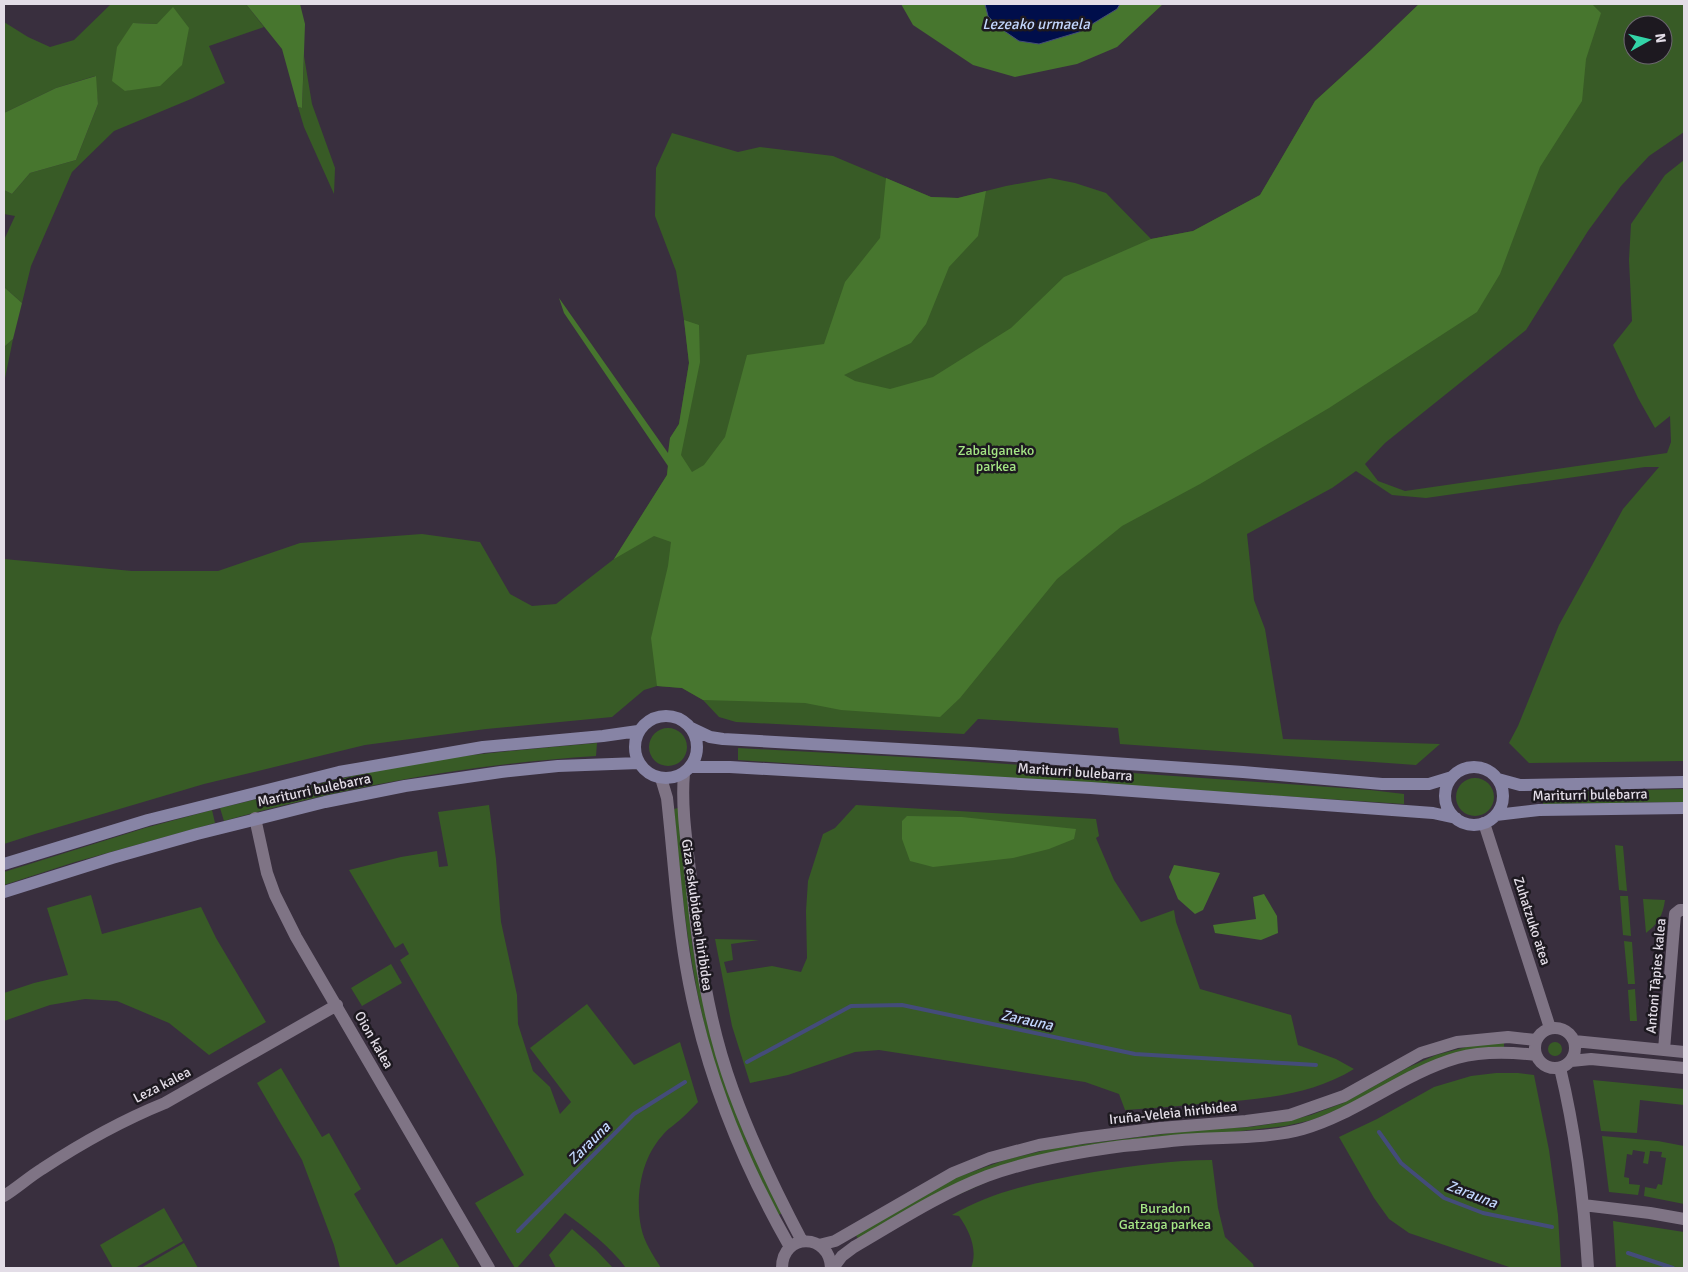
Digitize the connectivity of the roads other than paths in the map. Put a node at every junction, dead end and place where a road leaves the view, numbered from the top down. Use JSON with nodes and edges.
{"nodes":[{"id":1,"x":692,"y":728,"type":"junction"},
{"id":2,"x":638,"y":732,"type":"junction"},
{"id":3,"x":639,"y":763,"type":"junction"},
{"id":4,"x":687,"y":770,"type":"junction"},
{"id":5,"x":1452,"y":777,"type":"junction"},
{"id":6,"x":661,"y":778,"type":"junction"},
{"id":7,"x":1498,"y":780,"type":"junction"},
{"id":8,"x":1684,"y":782,"type":"edge"},
{"id":9,"x":1684,"y":808,"type":"edge"},
{"id":10,"x":1496,"y":814,"type":"junction"},
{"id":11,"x":255,"y":818,"type":"junction"},
{"id":12,"x":1456,"y":818,"type":"junction"},
{"id":13,"x":1484,"y":823,"type":"junction"},
{"id":14,"x":4,"y":864,"type":"edge"},
{"id":15,"x":4,"y":892,"type":"edge"},
{"id":16,"x":1684,"y":910,"type":"edge"},
{"id":17,"x":336,"y":1005,"type":"junction"},
{"id":18,"x":1550,"y":1028,"type":"junction"},
{"id":19,"x":1536,"y":1040,"type":"junction"},
{"id":20,"x":1574,"y":1041,"type":"junction"},
{"id":21,"x":1664,"y":1050,"type":"junction"},
{"id":22,"x":1684,"y":1052,"type":"edge"},
{"id":23,"x":1536,"y":1055,"type":"junction"},
{"id":24,"x":1565,"y":1064,"type":"junction"},
{"id":25,"x":1684,"y":1068,"type":"edge"},
{"id":26,"x":4,"y":1196,"type":"edge"},
{"id":27,"x":1584,"y":1205,"type":"junction"},
{"id":28,"x":1684,"y":1219,"type":"edge"},
{"id":29,"x":796,"y":1244,"type":"junction"},
{"id":30,"x":819,"y":1245,"type":"junction"},
{"id":31,"x":490,"y":1268,"type":"edge"},
{"id":32,"x":782,"y":1268,"type":"edge"},
{"id":33,"x":832,"y":1268,"type":"edge"},
{"id":34,"x":1588,"y":1268,"type":"edge"}],
"edges":[{"from":1,"to":2,"type":"main road"},
{"from":1,"to":4,"type":"main road"},
{"from":1,"to":5,"type":"main road","name":"Mariturri bulebarra"},
{"from":2,"to":3,"type":"main road"},
{"from":2,"to":14,"type":"main road","name":"Mariturri bulebarra"},
{"from":3,"to":6,"type":"main road"},
{"from":3,"to":11,"type":"main road","name":"Mariturri bulebarra"},
{"from":4,"to":6,"type":"main road"},
{"from":4,"to":12,"type":"main road","name":"Mariturri bulebarra"},
{"from":4,"to":29,"type":"street","name":"Giza eskubideen hiribidea"},
{"from":5,"to":7,"type":"main road"},
{"from":5,"to":12,"type":"main road"},
{"from":6,"to":29,"type":"street","name":"Giza eskubideen hiribidea"},
{"from":7,"to":8,"type":"main road","name":"Mariturri bulebarra"},
{"from":7,"to":10,"type":"main road"},
{"from":9,"to":10,"type":"main road","name":"Mariturri bulebarra"},
{"from":10,"to":13,"type":"main road"},
{"from":11,"to":15,"type":"main road","name":"Mariturri bulebarra"},
{"from":11,"to":17,"type":"street","name":"Oion kalea"},
{"from":12,"to":13,"type":"main road"},
{"from":13,"to":18,"type":"street","name":"Zuhatzuko atea"},
{"from":16,"to":21,"type":"street","name":"Antoni Tàpies kalea"},
{"from":17,"to":26,"type":"street","name":"Leza kalea"},
{"from":17,"to":31,"type":"street","name":"Oion kalea"},
{"from":18,"to":19,"type":"street"},
{"from":18,"to":20,"type":"street"},
{"from":19,"to":23,"type":"street"},
{"from":19,"to":30,"type":"street","name":"Iruña-Veleia hiribidea"},
{"from":20,"to":21,"type":"street"},
{"from":20,"to":24,"type":"street"},
{"from":21,"to":22,"type":"street"},
{"from":23,"to":24,"type":"street"},
{"from":23,"to":33,"type":"street","name":"Iruña-Veleia hiribidea"},
{"from":24,"to":25,"type":"street"},
{"from":24,"to":27,"type":"street"},
{"from":27,"to":28,"type":"street"},
{"from":27,"to":34,"type":"street"},
{"from":29,"to":30,"type":"street"},
{"from":29,"to":32,"type":"street"},
{"from":30,"to":33,"type":"street"}]}
